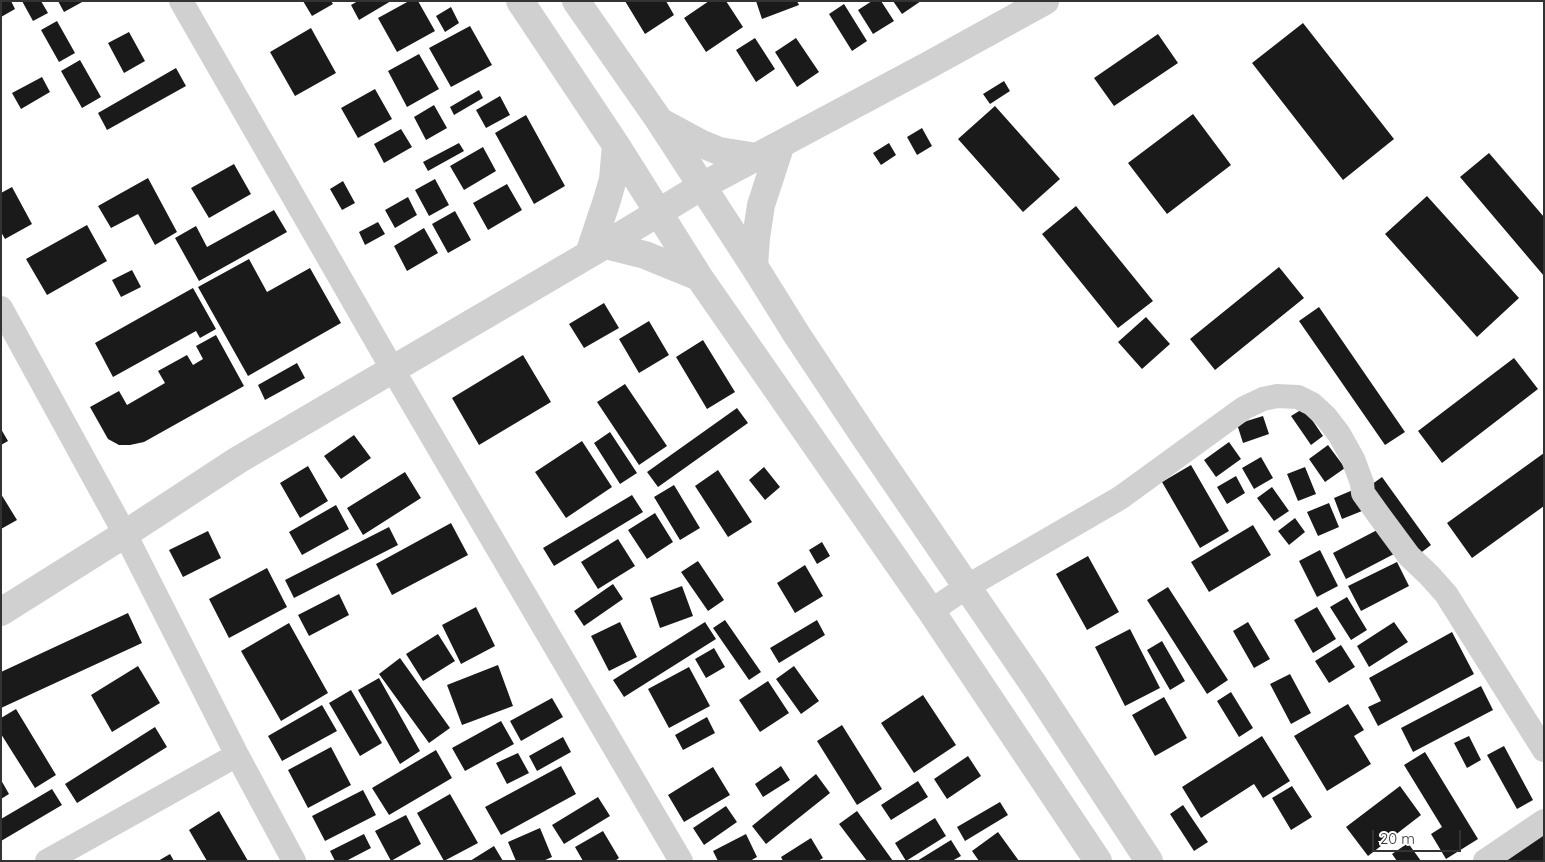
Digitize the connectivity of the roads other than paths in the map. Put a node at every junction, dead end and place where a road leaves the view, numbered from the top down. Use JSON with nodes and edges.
{"nodes":[{"id":1,"x":181,"y":1,"type":"edge"},
{"id":2,"x":520,"y":1,"type":"edge"},
{"id":3,"x":576,"y":1,"type":"edge"},
{"id":4,"x":1045,"y":1,"type":"edge"},
{"id":5,"x":659,"y":120,"type":"junction"},
{"id":6,"x":781,"y":144,"type":"junction"},
{"id":7,"x":616,"y":145,"type":"junction"},
{"id":8,"x":757,"y":157,"type":"junction"},
{"id":9,"x":702,"y":186,"type":"junction"},
{"id":10,"x":659,"y":213,"type":"junction"},
{"id":11,"x":597,"y":250,"type":"junction"},
{"id":12,"x":754,"y":266,"type":"junction"},
{"id":13,"x":699,"y":277,"type":"junction"},
{"id":14,"x":1,"y":308,"type":"edge"},
{"id":15,"x":393,"y":370,"type":"junction"},
{"id":16,"x":125,"y":534,"type":"junction"},
{"id":17,"x":968,"y":586,"type":"junction"},
{"id":18,"x":930,"y":611,"type":"junction"},
{"id":19,"x":1,"y":612,"type":"edge"},
{"id":20,"x":1544,"y":750,"type":"edge"},
{"id":21,"x":238,"y":755,"type":"junction"},
{"id":22,"x":1544,"y":821,"type":"edge"},
{"id":23,"x":47,"y":861,"type":"edge"},
{"id":24,"x":294,"y":861,"type":"edge"},
{"id":25,"x":681,"y":861,"type":"edge"},
{"id":26,"x":1098,"y":861,"type":"edge"},
{"id":27,"x":1149,"y":861,"type":"edge"},
{"id":28,"x":1484,"y":861,"type":"edge"}],
"edges":[{"from":1,"to":15,"type":"street"},
{"from":2,"to":7,"type":"street"},
{"from":3,"to":5,"type":"street"},
{"from":4,"to":6,"type":"street"},
{"from":5,"to":8,"type":"street"},
{"from":5,"to":9,"type":"street"},
{"from":6,"to":8,"type":"street"},
{"from":6,"to":12,"type":"street"},
{"from":7,"to":10,"type":"street"},
{"from":7,"to":11,"type":"street"},
{"from":8,"to":9,"type":"street"},
{"from":9,"to":10,"type":"street"},
{"from":9,"to":12,"type":"street"},
{"from":10,"to":11,"type":"street"},
{"from":10,"to":13,"type":"street"},
{"from":11,"to":13,"type":"street"},
{"from":11,"to":15,"type":"street"},
{"from":12,"to":17,"type":"street"},
{"from":13,"to":18,"type":"street"},
{"from":14,"to":16,"type":"street"},
{"from":15,"to":16,"type":"street"},
{"from":15,"to":25,"type":"street"},
{"from":16,"to":19,"type":"street"},
{"from":16,"to":21,"type":"street"},
{"from":17,"to":18,"type":"street"},
{"from":17,"to":20,"type":"street"},
{"from":17,"to":27,"type":"street"},
{"from":18,"to":26,"type":"street"},
{"from":21,"to":23,"type":"street"},
{"from":21,"to":24,"type":"street"},
{"from":22,"to":28,"type":"street"}]}
